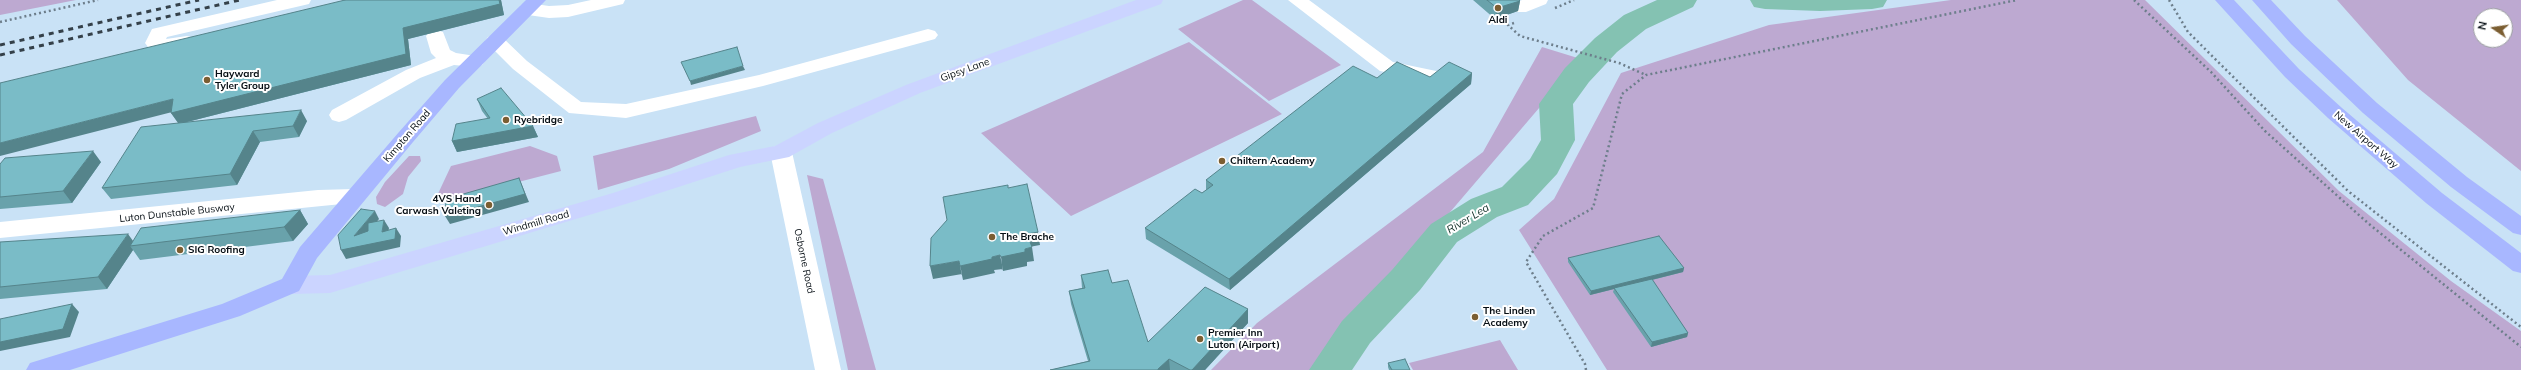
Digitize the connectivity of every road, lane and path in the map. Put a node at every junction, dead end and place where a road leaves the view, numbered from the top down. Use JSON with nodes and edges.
{"nodes":[{"id":1,"x":98,"y":0,"type":"edge"},
{"id":2,"x":616,"y":0,"type":"edge"},
{"id":3,"x":1154,"y":0,"type":"edge"},
{"id":4,"x":1297,"y":0,"type":"edge"},
{"id":5,"x":1574,"y":0,"type":"edge"},
{"id":6,"x":2017,"y":0,"type":"edge"},
{"id":7,"x":2134,"y":0,"type":"edge"},
{"id":8,"x":2169,"y":0,"type":"edge"},
{"id":9,"x":2224,"y":0,"type":"edge"},
{"id":10,"x":2262,"y":0,"type":"edge"},
{"id":11,"x":532,"y":4,"type":"edge"},
{"id":12,"x":1545,"y":5,"type":"edge"},
{"id":13,"x":309,"y":6,"type":"edge"},
{"id":14,"x":1517,"y":15,"type":"joint"},
{"id":15,"x":0,"y":22,"type":"edge"},
{"id":16,"x":928,"y":35,"type":"dead end"},
{"id":17,"x":436,"y":36,"type":"dead end"},
{"id":18,"x":496,"y":41,"type":"junction"},
{"id":19,"x":452,"y":59,"type":"junction"},
{"id":20,"x":475,"y":61,"type":"junction"},
{"id":21,"x":1646,"y":75,"type":"junction"},
{"id":22,"x":1434,"y":76,"type":"edge"},
{"id":23,"x":339,"y":115,"type":"dead end"},
{"id":24,"x":780,"y":152,"type":"junction"},
{"id":25,"x":354,"y":197,"type":"junction"},
{"id":26,"x":2521,"y":227,"type":"edge"},
{"id":27,"x":0,"y":230,"type":"edge"},
{"id":28,"x":2521,"y":265,"type":"edge"},
{"id":29,"x":291,"y":285,"type":"junction"},
{"id":30,"x":2521,"y":327,"type":"edge"},
{"id":31,"x":2521,"y":347,"type":"edge"},
{"id":32,"x":39,"y":370,"type":"edge"},
{"id":33,"x":828,"y":370,"type":"edge"},
{"id":34,"x":1586,"y":370,"type":"edge"}],
"edges":[{"from":1,"to":15,"type":"path"},
{"from":2,"to":11,"type":"street"},
{"from":3,"to":24,"type":"main road","name":"Gipsy Lane"},
{"from":4,"to":22,"type":"street"},
{"from":5,"to":12,"type":"path"},
{"from":6,"to":21,"type":"path"},
{"from":7,"to":31,"type":"path"},
{"from":8,"to":30,"type":"path"},
{"from":9,"to":28,"type":"highway","name":"New Airport Way"},
{"from":10,"to":26,"type":"highway"},
{"from":11,"to":18,"type":"highway","name":"Kimpton Road"},
{"from":12,"to":14,"type":"street"},
{"from":13,"to":13,"type":"street"},
{"from":14,"to":21,"type":"path"},
{"from":16,"to":18,"type":"street"},
{"from":17,"to":19,"type":"street"},
{"from":18,"to":20,"type":"highway","name":"Kimpton Road"},
{"from":19,"to":20,"type":"street"},
{"from":19,"to":23,"type":"street"},
{"from":20,"to":25,"type":"highway","name":"Kimpton Road"},
{"from":21,"to":34,"type":"path"},
{"from":24,"to":29,"type":"main road","name":"Windmill Road"},
{"from":24,"to":33,"type":"street","name":"Osborne Road"},
{"from":25,"to":27,"type":"street","name":"Luton Dunstable Busway"},
{"from":25,"to":29,"type":"highway","name":"Kimpton Road"},
{"from":29,"to":32,"type":"highway"}]}
